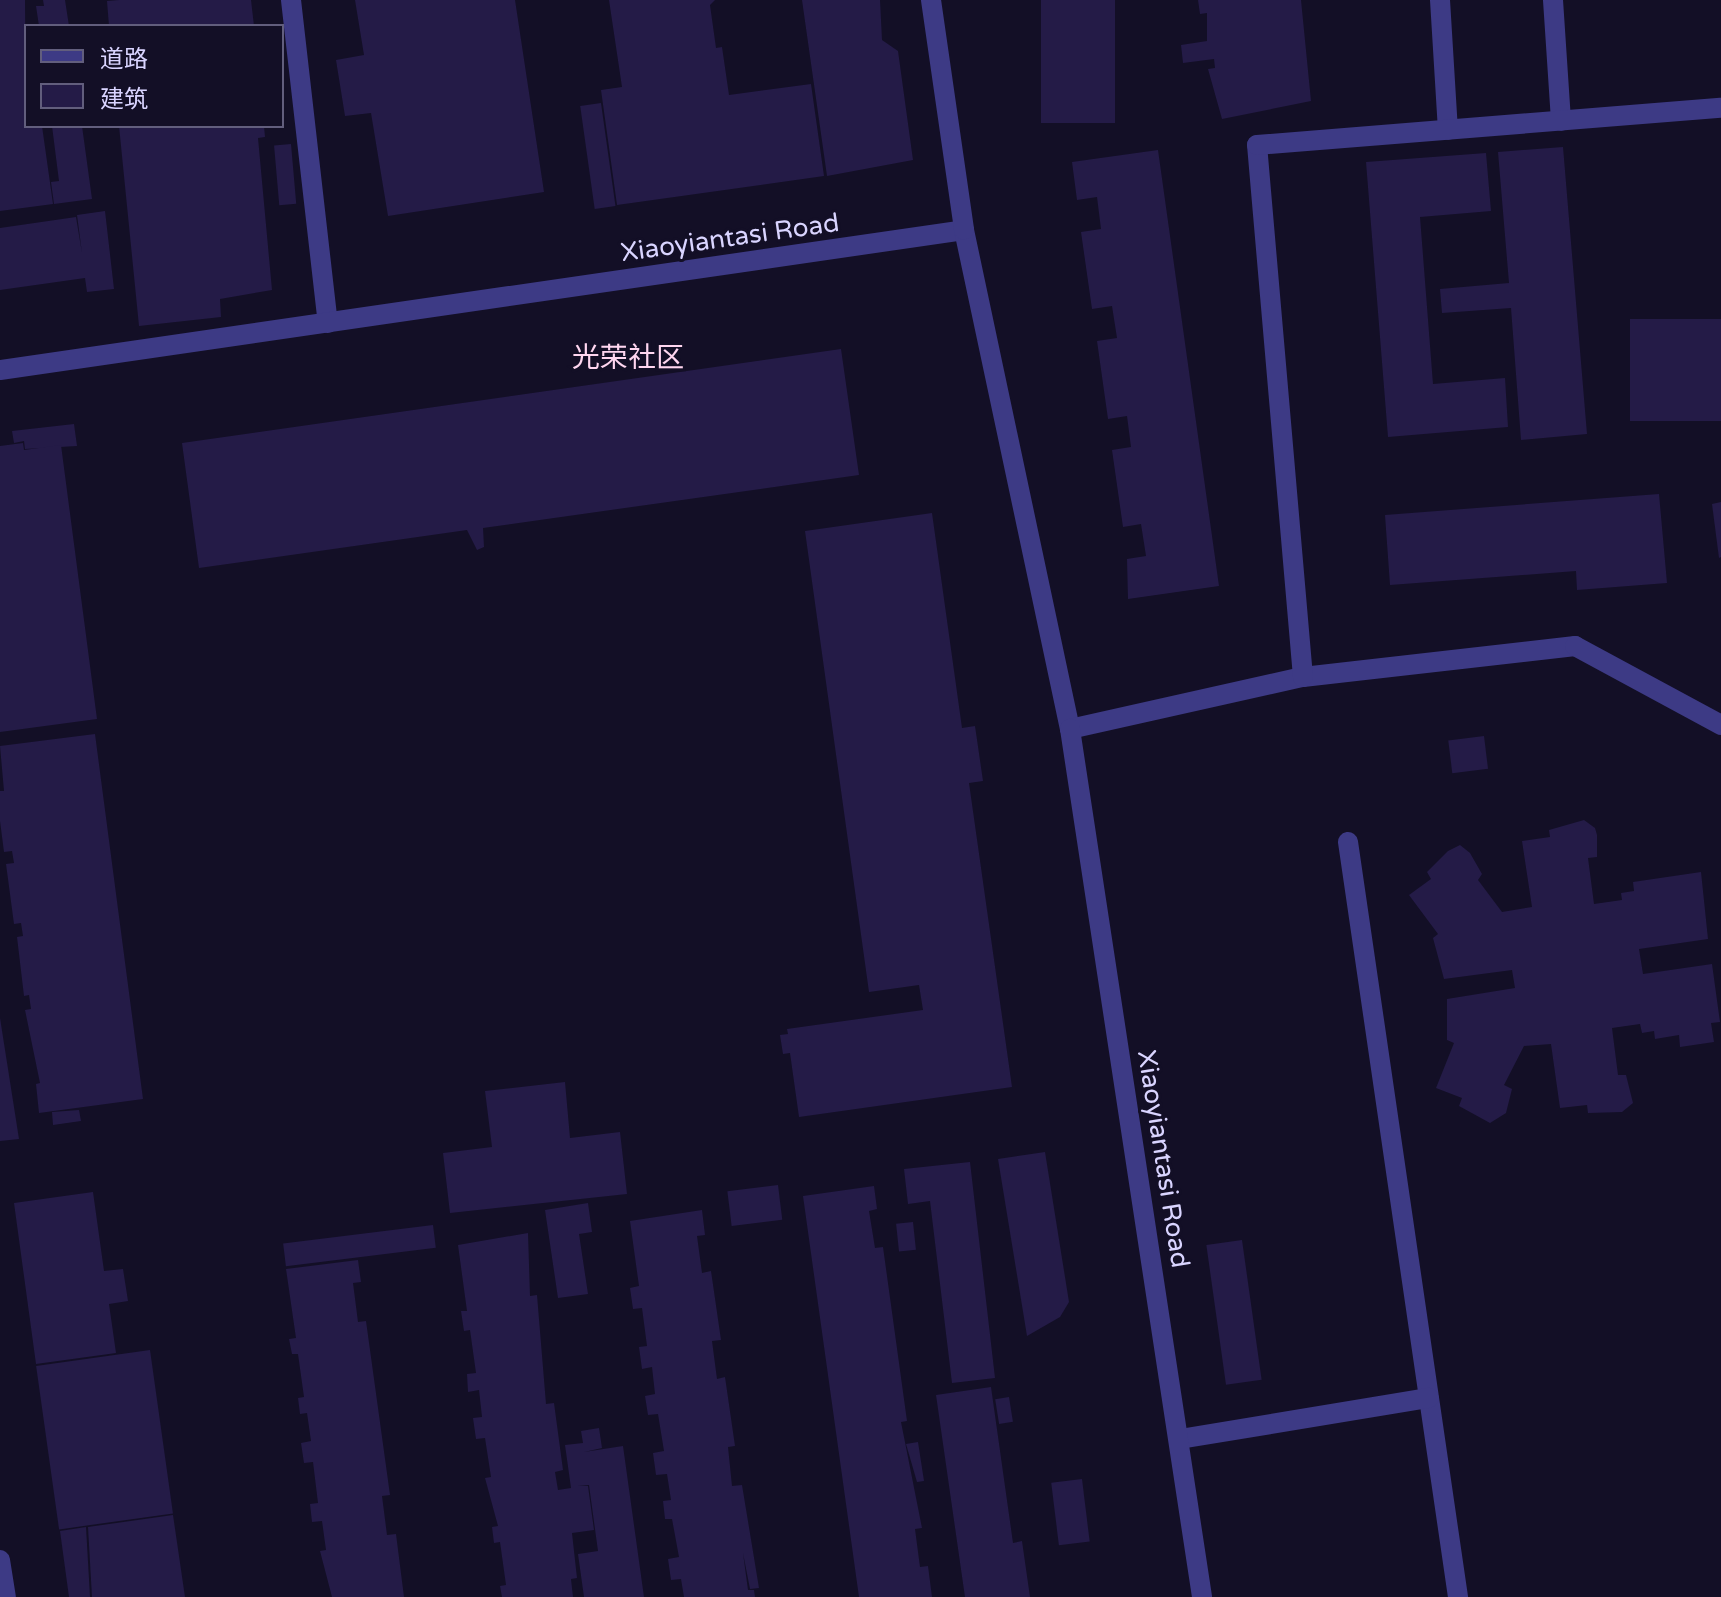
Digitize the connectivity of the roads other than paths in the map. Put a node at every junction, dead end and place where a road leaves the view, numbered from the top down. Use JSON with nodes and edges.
{"nodes":[{"id":1,"x":291,"y":0,"type":"edge"},
{"id":2,"x":931,"y":0,"type":"edge"},
{"id":3,"x":1440,"y":0,"type":"edge"},
{"id":4,"x":1553,"y":0,"type":"edge"},
{"id":5,"x":1721,"y":108,"type":"edge"},
{"id":6,"x":1561,"y":121,"type":"junction"},
{"id":7,"x":1448,"y":130,"type":"junction"},
{"id":8,"x":964,"y":230,"type":"junction"},
{"id":9,"x":328,"y":323,"type":"junction"},
{"id":10,"x":0,"y":370,"type":"edge"},
{"id":11,"x":1303,"y":677,"type":"junction"},
{"id":12,"x":1721,"y":725,"type":"edge"},
{"id":13,"x":1070,"y":729,"type":"junction"},
{"id":14,"x":1348,"y":842,"type":"dead end"},
{"id":15,"x":1429,"y":1398,"type":"junction"},
{"id":16,"x":1180,"y":1439,"type":"junction"},
{"id":17,"x":0,"y":1560,"type":"edge"},
{"id":18,"x":6,"y":1597,"type":"edge"},
{"id":19,"x":1202,"y":1597,"type":"edge"},
{"id":20,"x":1458,"y":1597,"type":"edge"}],
"edges":[{"from":1,"to":9,"type":"street"},
{"from":2,"to":8,"type":"street"},
{"from":3,"to":7,"type":"street"},
{"from":4,"to":6,"type":"street"},
{"from":5,"to":6,"type":"street"},
{"from":6,"to":7,"type":"street"},
{"from":7,"to":11,"type":"street"},
{"from":8,"to":9,"type":"street","name":"Xiaoyiantasi Road"},
{"from":8,"to":13,"type":"street","name":"Xiaoyiantasi Road"},
{"from":9,"to":10,"type":"street","name":"Xiaoyiantasi Road"},
{"from":11,"to":12,"type":"street"},
{"from":11,"to":13,"type":"street"},
{"from":13,"to":16,"type":"street","name":"Xiaoyiantasi Road"},
{"from":14,"to":15,"type":"street"},
{"from":15,"to":16,"type":"street"},
{"from":15,"to":20,"type":"street"},
{"from":16,"to":19,"type":"street","name":"Xiaoyiantasi Road"},
{"from":17,"to":18,"type":"street"}]}
